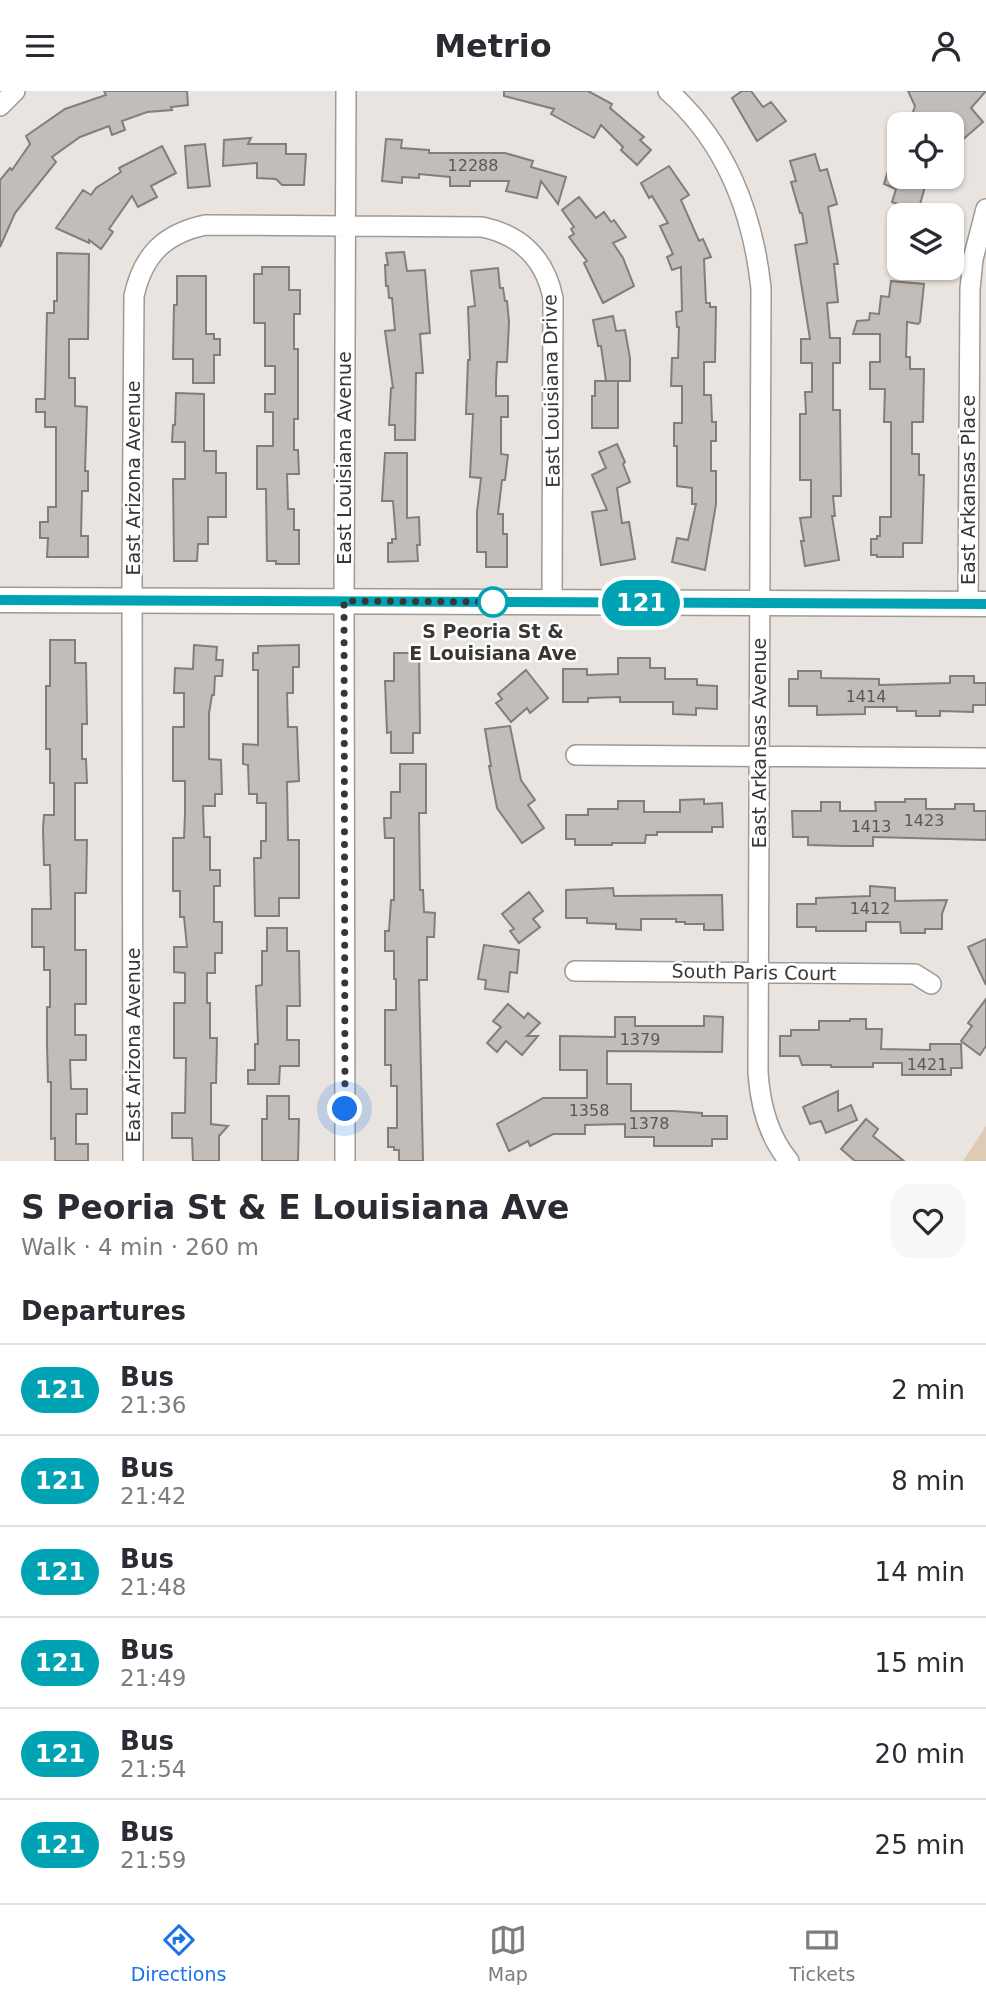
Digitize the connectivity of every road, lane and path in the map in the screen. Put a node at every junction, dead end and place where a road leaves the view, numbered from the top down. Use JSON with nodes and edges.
{"nodes":[{"id":1,"x":15,"y":91,"type":"edge"},
{"id":2,"x":346,"y":91,"type":"edge"},
{"id":3,"x":673,"y":93,"type":"edge"},
{"id":4,"x":0,"y":106,"type":"edge"},
{"id":5,"x":986,"y":209,"type":"edge"},
{"id":6,"x":345,"y":225,"type":"junction"},
{"id":7,"x":0,"y":600,"type":"edge"},
{"id":8,"x":132,"y":600,"type":"junction"},
{"id":9,"x":344,"y":601,"type":"junction"},
{"id":10,"x":552,"y":602,"type":"junction"},
{"id":11,"x":760,"y":603,"type":"junction"},
{"id":12,"x":977,"y":604,"type":"edge"},
{"id":13,"x":576,"y":755,"type":"dead end"},
{"id":14,"x":760,"y":756,"type":"junction"},
{"id":15,"x":986,"y":758,"type":"edge"},
{"id":16,"x":575,"y":971,"type":"dead end"},
{"id":17,"x":759,"y":972,"type":"junction"},
{"id":18,"x":930,"y":984,"type":"dead end"},
{"id":19,"x":783,"y":1159,"type":"edge"},
{"id":20,"x":133,"y":1161,"type":"edge"},
{"id":21,"x":345,"y":1161,"type":"edge"}],
"edges":[{"from":1,"to":4,"type":"street"},
{"from":2,"to":6,"type":"street","name":"East Louisiana Avenue"},
{"from":3,"to":11,"type":"street","name":"East Arkansas Avenue"},
{"from":5,"to":12,"type":"street","name":"East Arkansas Place"},
{"from":6,"to":8,"type":"street","name":"East Arizona Avenue"},
{"from":6,"to":9,"type":"street","name":"East Louisiana Avenue"},
{"from":6,"to":10,"type":"street","name":"East Louisiana Drive"},
{"from":7,"to":8,"type":"main road"},
{"from":8,"to":9,"type":"main road"},
{"from":8,"to":20,"type":"street","name":"East Arizona Avenue"},
{"from":9,"to":10,"type":"main road"},
{"from":9,"to":21,"type":"street","name":"East Louisiana Avenue"},
{"from":10,"to":11,"type":"main road"},
{"from":11,"to":12,"type":"main road"},
{"from":11,"to":14,"type":"street","name":"East Arkansas Avenue"},
{"from":13,"to":14,"type":"street"},
{"from":14,"to":15,"type":"street"},
{"from":14,"to":17,"type":"street","name":"East Arkansas Avenue"},
{"from":16,"to":17,"type":"street","name":"South Paris Court"},
{"from":17,"to":18,"type":"street","name":"South Paris Court"},
{"from":17,"to":19,"type":"street","name":"East Arkansas Avenue"}]}
